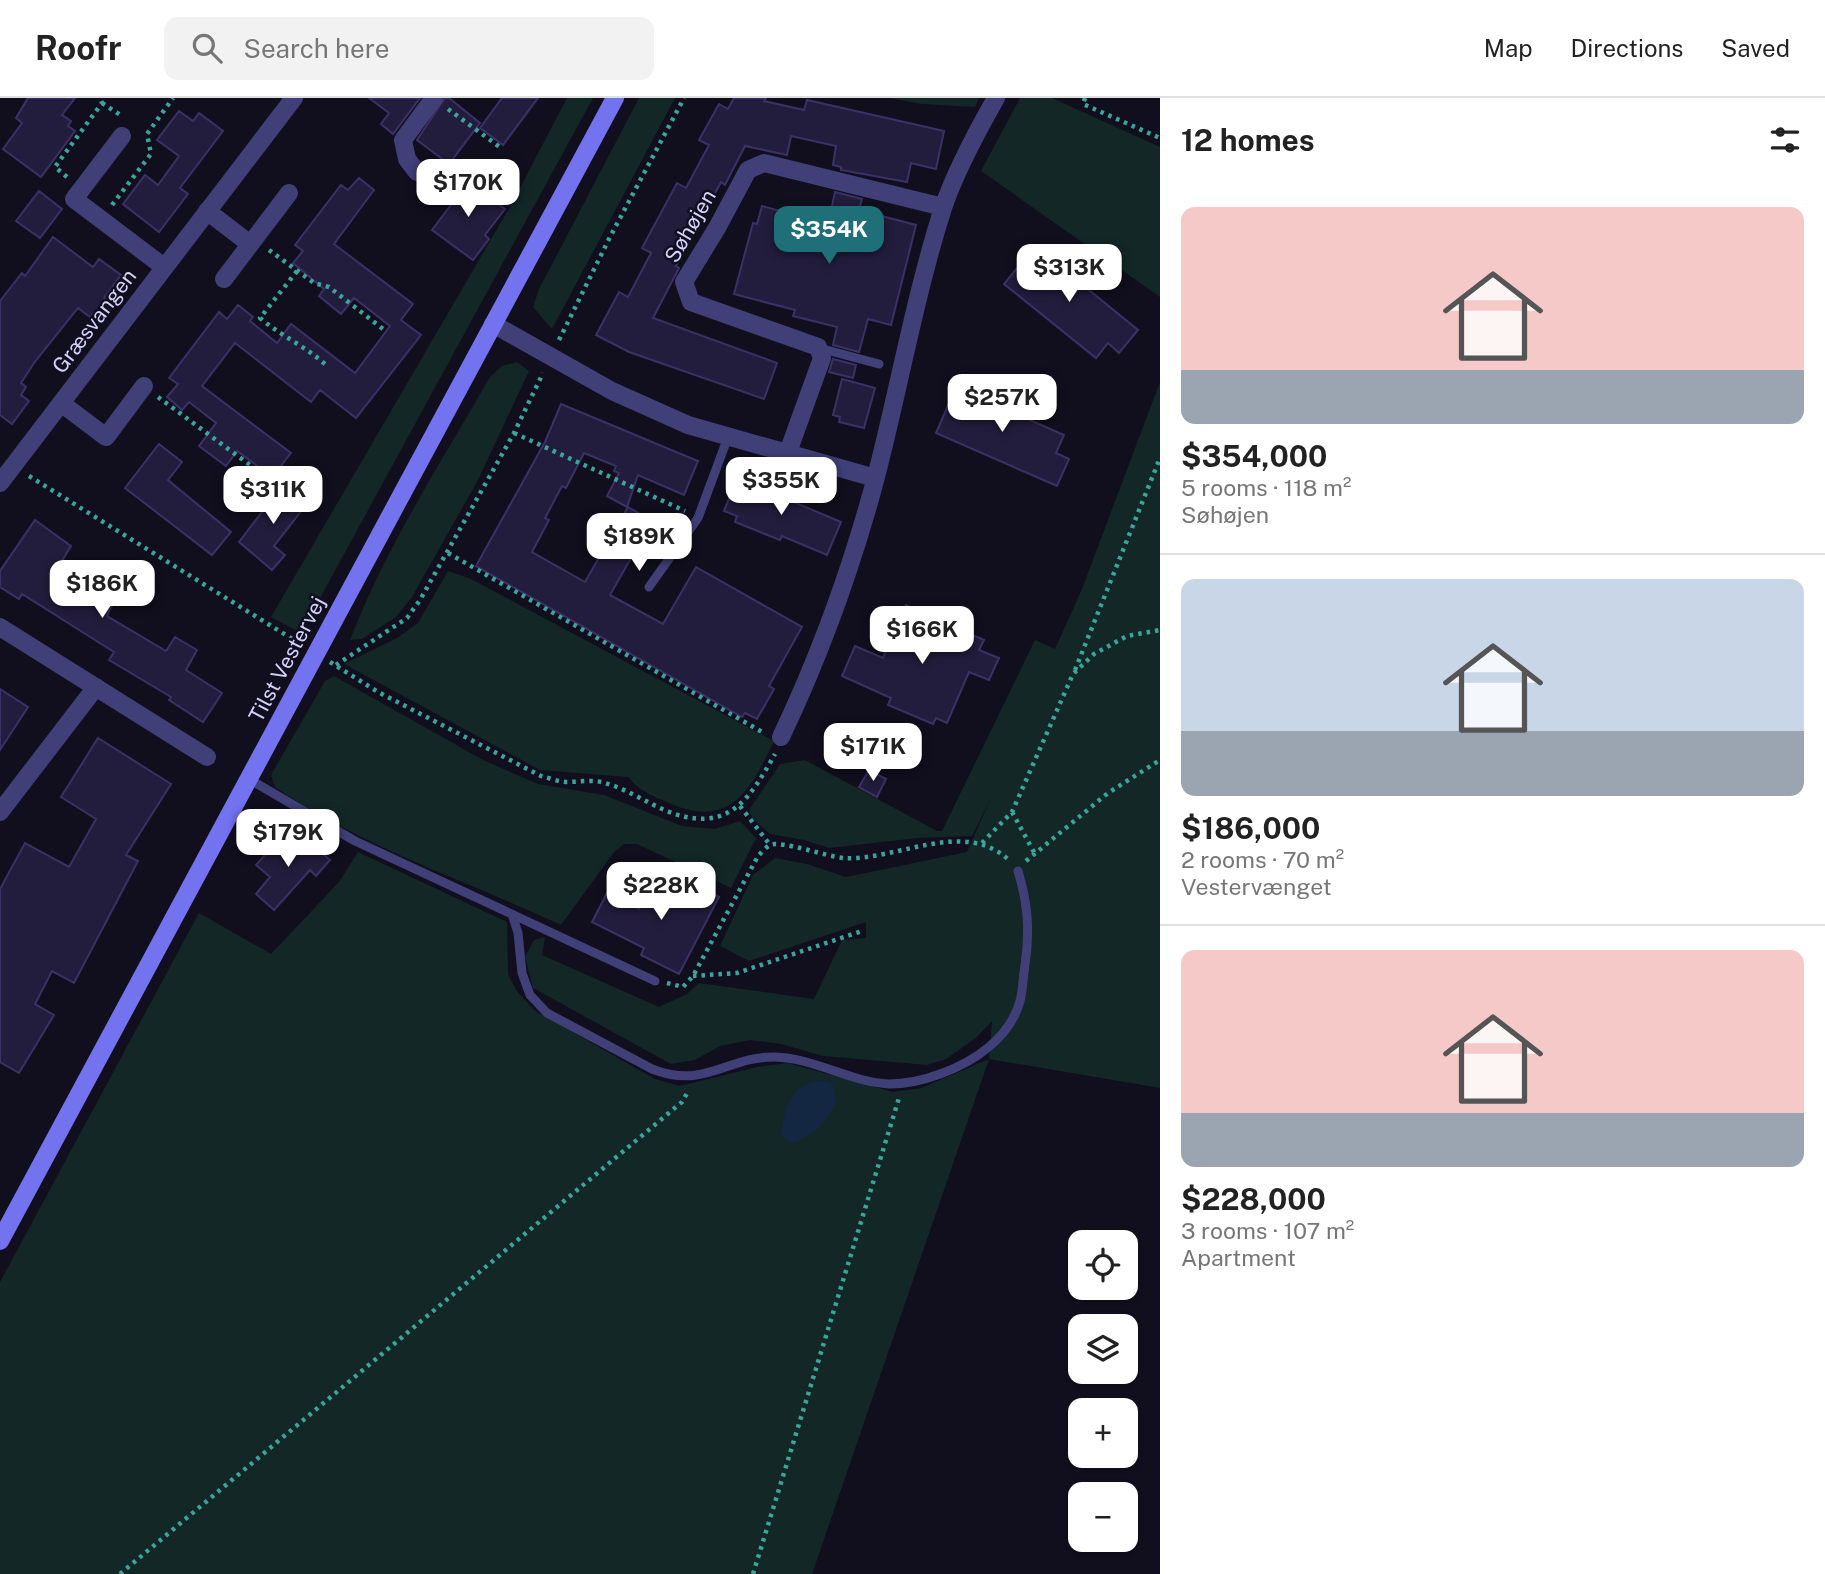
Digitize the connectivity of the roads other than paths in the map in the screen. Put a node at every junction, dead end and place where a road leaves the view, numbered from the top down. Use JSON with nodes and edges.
{"nodes":[{"id":1,"x":294,"y":98,"type":"edge"},
{"id":2,"x":434,"y":98,"type":"edge"},
{"id":3,"x":615,"y":98,"type":"edge"},
{"id":4,"x":996,"y":98,"type":"edge"},
{"id":5,"x":122,"y":136,"type":"dead end"},
{"id":6,"x":417,"y":172,"type":"dead end"},
{"id":7,"x":289,"y":193,"type":"dead end"},
{"id":8,"x":943,"y":207,"type":"junction"},
{"id":9,"x":207,"y":211,"type":"junction"},
{"id":10,"x":253,"y":241,"type":"junction"},
{"id":11,"x":164,"y":267,"type":"junction"},
{"id":12,"x":224,"y":279,"type":"dead end"},
{"id":13,"x":494,"y":324,"type":"junction"},
{"id":14,"x":818,"y":347,"type":"junction"},
{"id":15,"x":879,"y":364,"type":"dead end"},
{"id":16,"x":144,"y":386,"type":"road end"},
{"id":17,"x":61,"y":402,"type":"junction"},
{"id":18,"x":728,"y":437,"type":"junction"},
{"id":19,"x":787,"y":455,"type":"junction"},
{"id":20,"x":6,"y":462,"type":"edge"},
{"id":21,"x":876,"y":478,"type":"junction"},
{"id":22,"x":0,"y":482,"type":"edge"},
{"id":23,"x":649,"y":587,"type":"dead end"},
{"id":24,"x":0,"y":627,"type":"edge"},
{"id":25,"x":96,"y":687,"type":"junction"},
{"id":26,"x":780,"y":740,"type":"road end"},
{"id":27,"x":206,"y":757,"type":"dead end"},
{"id":28,"x":249,"y":779,"type":"junction"},
{"id":29,"x":0,"y":812,"type":"edge"},
{"id":30,"x":1017,"y":871,"type":"road end"},
{"id":31,"x":512,"y":914,"type":"junction"},
{"id":32,"x":655,"y":981,"type":"road end"},
{"id":33,"x":0,"y":1241,"type":"edge"}],
"edges":[{"from":1,"to":9,"type":"street","name":"Græsvangen"},
{"from":2,"to":6,"type":"street"},
{"from":3,"to":13,"type":"street","name":"Tilst Vestervej"},
{"from":4,"to":8,"type":"street"},
{"from":5,"to":11,"type":"street","name":"Græsvangen"},
{"from":7,"to":10,"type":"street"},
{"from":8,"to":14,"type":"street","name":"Søhøjen"},
{"from":8,"to":21,"type":"street"},
{"from":9,"to":10,"type":"street"},
{"from":9,"to":11,"type":"street","name":"Græsvangen"},
{"from":10,"to":12,"type":"street"},
{"from":11,"to":17,"type":"street","name":"Græsvangen"},
{"from":13,"to":18,"type":"street"},
{"from":13,"to":28,"type":"street","name":"Tilst Vestervej"},
{"from":14,"to":15,"type":"lane"},
{"from":14,"to":19,"type":"street"},
{"from":16,"to":17,"type":"street","name":"Græsvangen"},
{"from":17,"to":20,"type":"street","name":"Græsvangen"},
{"from":18,"to":19,"type":"street"},
{"from":18,"to":23,"type":"lane"},
{"from":19,"to":21,"type":"street"},
{"from":20,"to":22,"type":"street","name":"Græsvangen"},
{"from":21,"to":26,"type":"street"},
{"from":24,"to":25,"type":"street"},
{"from":25,"to":27,"type":"street"},
{"from":25,"to":29,"type":"street"},
{"from":28,"to":31,"type":"lane"},
{"from":28,"to":33,"type":"street","name":"Tilst Vestervej"},
{"from":30,"to":31,"type":"lane"},
{"from":31,"to":32,"type":"lane"}]}
